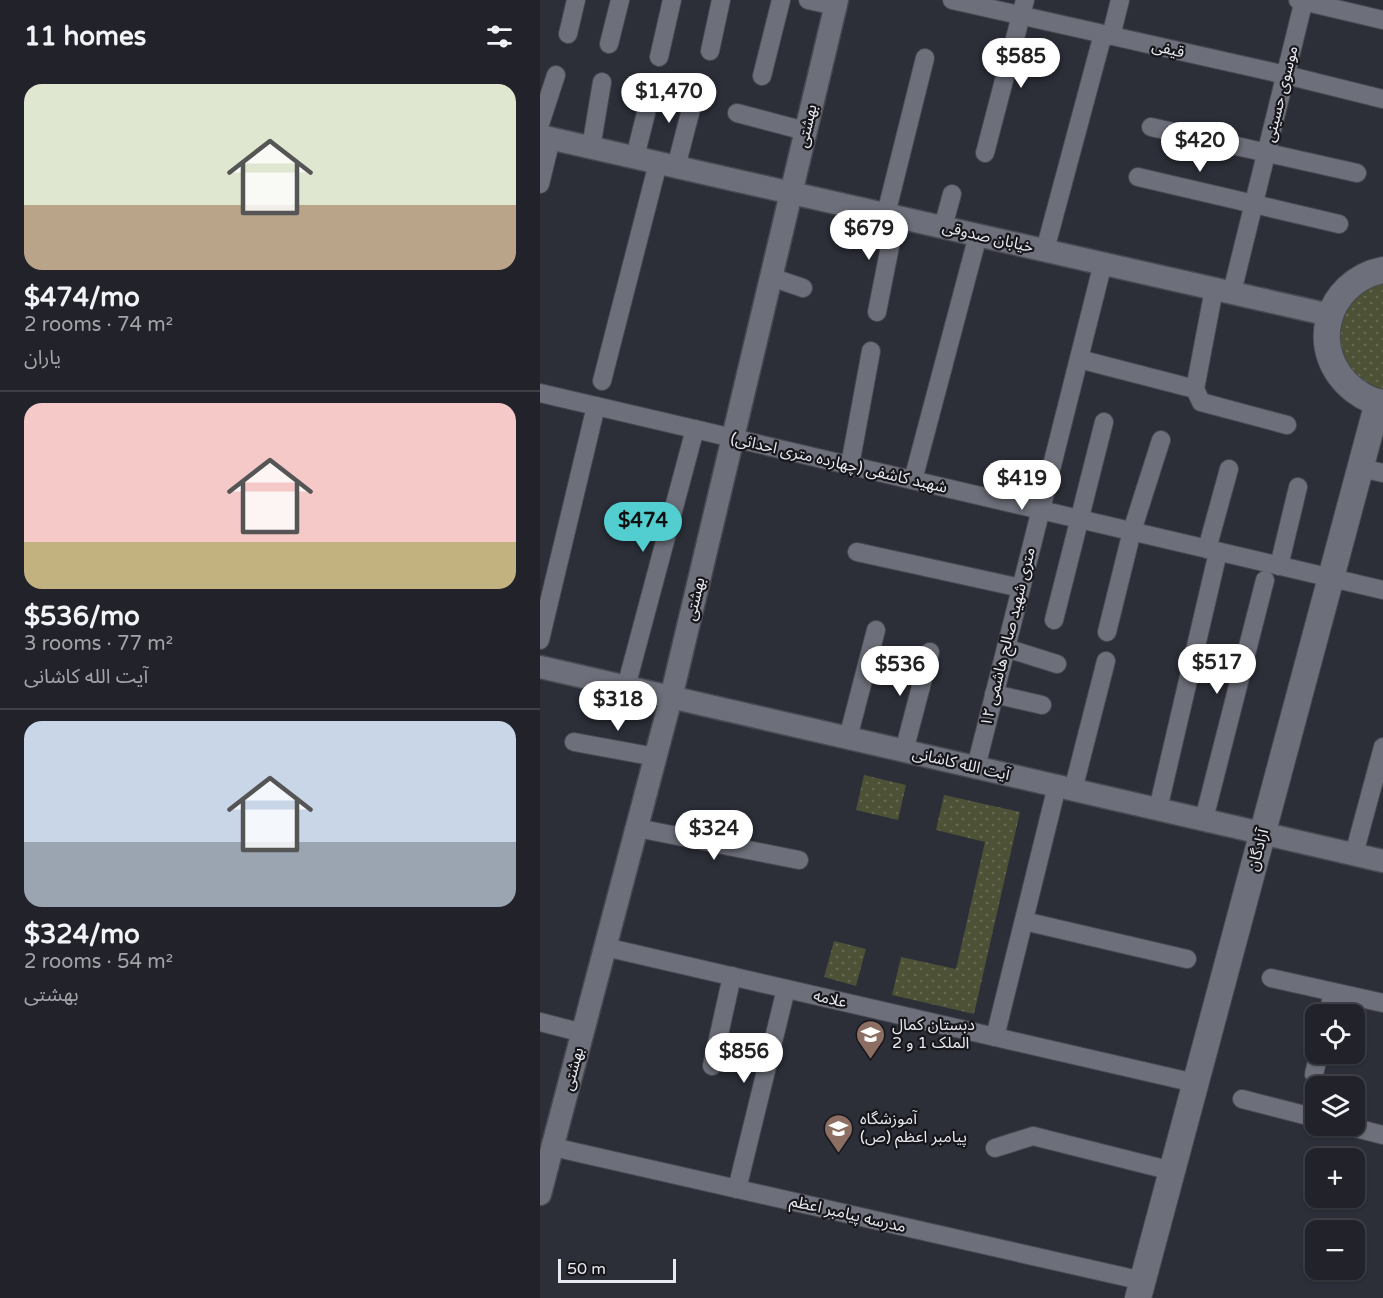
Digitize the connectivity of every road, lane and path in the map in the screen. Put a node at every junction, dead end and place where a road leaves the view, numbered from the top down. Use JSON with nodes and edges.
{"nodes":[{"id":1,"x":576,"y":0,"type":"edge"},
{"id":2,"x":620,"y":0,"type":"edge"},
{"id":3,"x":672,"y":0,"type":"edge"},
{"id":4,"x":721,"y":0,"type":"edge"},
{"id":5,"x":781,"y":0,"type":"edge"},
{"id":6,"x":808,"y":0,"type":"edge"},
{"id":7,"x":1120,"y":0,"type":"edge"},
{"id":8,"x":1302,"y":0,"type":"edge"},
{"id":9,"x":958,"y":1,"type":"edge"},
{"id":10,"x":836,"y":3,"type":"edge"},
{"id":11,"x":1023,"y":8,"type":"edge"},
{"id":12,"x":1383,"y":20,"type":"edge"},
{"id":13,"x":568,"y":34,"type":"dead end"},
{"id":14,"x":1107,"y":35,"type":"junction"},
{"id":15,"x":609,"y":44,"type":"dead end"},
{"id":16,"x":710,"y":51,"type":"dead end"},
{"id":17,"x":659,"y":57,"type":"dead end"},
{"id":18,"x":925,"y":57,"type":"dead end"},
{"id":19,"x":556,"y":75,"type":"dead end"},
{"id":20,"x":1286,"y":75,"type":"junction"},
{"id":21,"x":762,"y":76,"type":"dead end"},
{"id":22,"x":602,"y":82,"type":"dead end"},
{"id":23,"x":652,"y":89,"type":"dead end"},
{"id":24,"x":696,"y":90,"type":"dead end"},
{"id":25,"x":1383,"y":99,"type":"edge"},
{"id":26,"x":737,"y":113,"type":"dead end"},
{"id":27,"x":1151,"y":127,"type":"dead end"},
{"id":28,"x":806,"y":131,"type":"junction"},
{"id":29,"x":544,"y":133,"type":"edge"},
{"id":30,"x":591,"y":148,"type":"junction"},
{"id":31,"x":985,"y":153,"type":"dead end"},
{"id":32,"x":1267,"y":153,"type":"junction"},
{"id":33,"x":635,"y":157,"type":"junction"},
{"id":34,"x":667,"y":165,"type":"junction"},
{"id":35,"x":1357,"y":173,"type":"dead end"},
{"id":36,"x":1138,"y":177,"type":"dead end"},
{"id":37,"x":540,"y":184,"type":"edge"},
{"id":38,"x":791,"y":193,"type":"junction"},
{"id":39,"x":952,"y":194,"type":"dead end"},
{"id":40,"x":1254,"y":205,"type":"junction"},
{"id":41,"x":891,"y":215,"type":"junction"},
{"id":42,"x":1339,"y":224,"type":"dead end"},
{"id":43,"x":943,"y":227,"type":"junction"},
{"id":44,"x":978,"y":235,"type":"junction"},
{"id":45,"x":1045,"y":250,"type":"junction"},
{"id":46,"x":1103,"y":263,"type":"junction"},
{"id":47,"x":1383,"y":270,"type":"edge"},
{"id":48,"x":771,"y":277,"type":"junction"},
{"id":49,"x":803,"y":288,"type":"dead end"},
{"id":50,"x":1223,"y":291,"type":"junction"},
{"id":51,"x":877,"y":312,"type":"dead end"},
{"id":52,"x":1330,"y":315,"type":"junction"},
{"id":53,"x":871,"y":351,"type":"dead end"},
{"id":54,"x":1079,"y":359,"type":"junction"},
{"id":55,"x":602,"y":381,"type":"dead end"},
{"id":56,"x":1195,"y":389,"type":"junction"},
{"id":57,"x":540,"y":393,"type":"edge"},
{"id":58,"x":1380,"y":402,"type":"edge"},
{"id":59,"x":596,"y":406,"type":"junction"},
{"id":60,"x":1104,"y":422,"type":"dead end"},
{"id":61,"x":1287,"y":425,"type":"dead end"},
{"id":62,"x":695,"y":429,"type":"junction"},
{"id":63,"x":734,"y":438,"type":"junction"},
{"id":64,"x":1161,"y":440,"type":"dead end"},
{"id":65,"x":850,"y":465,"type":"junction"},
{"id":66,"x":1229,"y":469,"type":"dead end"},
{"id":67,"x":1372,"y":471,"type":"edge"},
{"id":68,"x":912,"y":480,"type":"junction"},
{"id":69,"x":1298,"y":487,"type":"dead end"},
{"id":70,"x":1041,"y":510,"type":"junction"},
{"id":71,"x":1080,"y":519,"type":"junction"},
{"id":72,"x":1132,"y":531,"type":"junction"},
{"id":73,"x":1213,"y":550,"type":"junction"},
{"id":74,"x":857,"y":552,"type":"dead end"},
{"id":75,"x":1279,"y":566,"type":"junction"},
{"id":76,"x":1331,"y":578,"type":"junction"},
{"id":77,"x":1265,"y":580,"type":"dead end"},
{"id":78,"x":1021,"y":588,"type":"junction"},
{"id":79,"x":1383,"y":590,"type":"edge"},
{"id":80,"x":1054,"y":620,"type":"dead end"},
{"id":81,"x":876,"y":630,"type":"dead end"},
{"id":82,"x":1107,"y":632,"type":"dead end"},
{"id":83,"x":540,"y":640,"type":"edge"},
{"id":84,"x":1006,"y":648,"type":"junction"},
{"id":85,"x":930,"y":652,"type":"dead end"},
{"id":86,"x":1106,"y":661,"type":"dead end"},
{"id":87,"x":1058,"y":664,"type":"dead end"},
{"id":88,"x":540,"y":667,"type":"edge"},
{"id":89,"x":626,"y":687,"type":"junction"},
{"id":90,"x":994,"y":694,"type":"junction"},
{"id":91,"x":672,"y":698,"type":"junction"},
{"id":92,"x":1042,"y":705,"type":"dead end"},
{"id":93,"x":848,"y":738,"type":"junction"},
{"id":94,"x":574,"y":742,"type":"dead end"},
{"id":95,"x":1383,"y":747,"type":"edge"},
{"id":96,"x":904,"y":751,"type":"junction"},
{"id":97,"x":656,"y":757,"type":"junction"},
{"id":98,"x":976,"y":767,"type":"junction"},
{"id":99,"x":1065,"y":788,"type":"junction"},
{"id":100,"x":1158,"y":809,"type":"junction"},
{"id":101,"x":1204,"y":819,"type":"junction"},
{"id":102,"x":637,"y":828,"type":"junction"},
{"id":103,"x":1263,"y":833,"type":"junction"},
{"id":104,"x":1354,"y":854,"type":"junction"},
{"id":105,"x":799,"y":860,"type":"dead end"},
{"id":106,"x":1383,"y":861,"type":"edge"},
{"id":107,"x":1024,"y":921,"type":"junction"},
{"id":108,"x":605,"y":947,"type":"junction"},
{"id":109,"x":1187,"y":959,"type":"dead end"},
{"id":110,"x":732,"y":976,"type":"junction"},
{"id":111,"x":1271,"y":978,"type":"dead end"},
{"id":112,"x":786,"y":989,"type":"junction"},
{"id":113,"x":1333,"y":992,"type":"junction"},
{"id":114,"x":1383,"y":1003,"type":"edge"},
{"id":115,"x":1330,"y":1004,"type":"edge"},
{"id":116,"x":540,"y":1022,"type":"edge"},
{"id":117,"x":583,"y":1033,"type":"junction"},
{"id":118,"x":994,"y":1037,"type":"junction"},
{"id":119,"x":1316,"y":1064,"type":"edge"},
{"id":120,"x":712,"y":1066,"type":"dead end"},
{"id":121,"x":1314,"y":1074,"type":"dead end"},
{"id":122,"x":1195,"y":1083,"type":"junction"},
{"id":123,"x":1242,"y":1099,"type":"dead end"},
{"id":124,"x":1305,"y":1115,"type":"edge"},
{"id":125,"x":1365,"y":1130,"type":"edge"},
{"id":126,"x":1383,"y":1135,"type":"edge"},
{"id":127,"x":553,"y":1147,"type":"junction"},
{"id":128,"x":995,"y":1148,"type":"dead end"},
{"id":129,"x":1172,"y":1171,"type":"junction"},
{"id":130,"x":736,"y":1189,"type":"junction"},
{"id":131,"x":540,"y":1194,"type":"edge"},
{"id":132,"x":1141,"y":1290,"type":"edge"}],
"edges":[{"from":1,"to":13,"type":"street"},
{"from":2,"to":15,"type":"street"},
{"from":3,"to":17,"type":"street"},
{"from":4,"to":16,"type":"street"},
{"from":5,"to":21,"type":"street"},
{"from":6,"to":10,"type":"street"},
{"from":7,"to":14,"type":"street"},
{"from":8,"to":12,"type":"street"},
{"from":8,"to":20,"type":"street","name":"موسوی حسینی"},
{"from":9,"to":11,"type":"street","name":"قیفی"},
{"from":10,"to":28,"type":"street","name":"بهشتی"},
{"from":11,"to":14,"type":"street","name":"قیفی"},
{"from":11,"to":31,"type":"street"},
{"from":14,"to":20,"type":"street","name":"قیفی"},
{"from":14,"to":45,"type":"street"},
{"from":18,"to":41,"type":"street"},
{"from":19,"to":29,"type":"street"},
{"from":20,"to":25,"type":"street","name":"قیفی"},
{"from":20,"to":32,"type":"street","name":"موسوی حسینی"},
{"from":22,"to":30,"type":"street"},
{"from":23,"to":33,"type":"street"},
{"from":24,"to":34,"type":"street"},
{"from":26,"to":28,"type":"street"},
{"from":27,"to":32,"type":"street"},
{"from":28,"to":38,"type":"street","name":"بهشتی"},
{"from":29,"to":30,"type":"street","name":"خیابان صدوقی"},
{"from":29,"to":37,"type":"street"},
{"from":30,"to":33,"type":"street","name":"خیابان صدوقی"},
{"from":32,"to":35,"type":"street"},
{"from":32,"to":40,"type":"street","name":"موسوی حسینی"},
{"from":33,"to":34,"type":"street","name":"خیابان صدوقی"},
{"from":34,"to":38,"type":"street","name":"خیابان صدوقی"},
{"from":34,"to":55,"type":"street"},
{"from":36,"to":40,"type":"street"},
{"from":38,"to":41,"type":"street","name":"خیابان صدوقی"},
{"from":38,"to":48,"type":"street","name":"بهشتی"},
{"from":39,"to":43,"type":"street"},
{"from":40,"to":42,"type":"street"},
{"from":40,"to":50,"type":"street","name":"موسوی حسینی"},
{"from":41,"to":43,"type":"street","name":"خیابان صدوقی"},
{"from":41,"to":51,"type":"street"},
{"from":43,"to":44,"type":"street","name":"خیابان صدوقی"},
{"from":44,"to":45,"type":"street","name":"خیابان صدوقی"},
{"from":44,"to":68,"type":"street"},
{"from":45,"to":46,"type":"street","name":"خیابان صدوقی"},
{"from":46,"to":50,"type":"street","name":"خیابان صدوقی"},
{"from":46,"to":54,"type":"street","name":"۱۲ متری شهید صالح هاشمی"},
{"from":47,"to":52,"type":"main road"},
{"from":48,"to":49,"type":"street"},
{"from":48,"to":63,"type":"street","name":"بهشتی"},
{"from":50,"to":52,"type":"street","name":"خیابان صدوقی"},
{"from":50,"to":56,"type":"street","name":"موسوی حسینی"},
{"from":52,"to":58,"type":"main road"},
{"from":53,"to":65,"type":"street"},
{"from":54,"to":56,"type":"street"},
{"from":54,"to":70,"type":"street","name":"۱۲ متری شهید صالح هاشمی"},
{"from":56,"to":61,"type":"street"},
{"from":57,"to":59,"type":"street","name":"شهید کاشفی (چهارده متری احداثی)"},
{"from":58,"to":67,"type":"main road","name":"آزادگان"},
{"from":59,"to":62,"type":"street","name":"شهید کاشفی (چهارده متری احداثی)"},
{"from":59,"to":83,"type":"street"},
{"from":60,"to":71,"type":"street"},
{"from":62,"to":63,"type":"street","name":"شهید کاشفی (چهارده متری احداثی)"},
{"from":62,"to":89,"type":"street"},
{"from":63,"to":65,"type":"street","name":"شهید کاشفی (چهارده متری احداثی)"},
{"from":63,"to":91,"type":"street","name":"بهشتی"},
{"from":64,"to":72,"type":"street"},
{"from":65,"to":68,"type":"street","name":"شهید کاشفی (چهارده متری احداثی)"},
{"from":66,"to":73,"type":"street"},
{"from":67,"to":76,"type":"main road","name":"آزادگان"},
{"from":68,"to":70,"type":"street","name":"شهید کاشفی (چهارده متری احداثی)"},
{"from":69,"to":75,"type":"street"},
{"from":70,"to":71,"type":"street","name":"شهید کاشفی (چهارده متری احداثی)"},
{"from":70,"to":78,"type":"street","name":"۱۲ متری شهید صالح هاشمی"},
{"from":71,"to":72,"type":"street","name":"شهید کاشفی (چهارده متری احداثی)"},
{"from":71,"to":80,"type":"street"},
{"from":72,"to":73,"type":"street","name":"شهید کاشفی (چهارده متری احداثی)"},
{"from":72,"to":82,"type":"street"},
{"from":73,"to":75,"type":"street","name":"شهید کاشفی (چهارده متری احداثی)"},
{"from":73,"to":100,"type":"street"},
{"from":74,"to":78,"type":"street"},
{"from":75,"to":76,"type":"street","name":"شهید کاشفی (چهارده متری احداثی)"},
{"from":76,"to":79,"type":"street","name":"شهید کاشفی (چهارده متری احداثی)"},
{"from":76,"to":103,"type":"main road","name":"آزادگان"},
{"from":77,"to":101,"type":"street"},
{"from":78,"to":84,"type":"street","name":"۱۲ متری شهید صالح هاشمی"},
{"from":81,"to":93,"type":"street"},
{"from":84,"to":87,"type":"street"},
{"from":84,"to":90,"type":"street","name":"۱۲ متری شهید صالح هاشمی"},
{"from":85,"to":96,"type":"street"},
{"from":86,"to":99,"type":"street"},
{"from":88,"to":89,"type":"street","name":"آیت الله کاشانی"},
{"from":89,"to":91,"type":"street","name":"آیت الله کاشانی"},
{"from":90,"to":92,"type":"street"},
{"from":90,"to":98,"type":"street","name":"۱۲ متری شهید صالح هاشمی"},
{"from":91,"to":93,"type":"street","name":"آیت الله کاشانی"},
{"from":91,"to":97,"type":"street","name":"بهشتی"},
{"from":93,"to":96,"type":"street","name":"آیت الله کاشانی"},
{"from":94,"to":97,"type":"street"},
{"from":95,"to":104,"type":"street"},
{"from":96,"to":98,"type":"street","name":"آیت الله کاشانی"},
{"from":97,"to":102,"type":"street","name":"بهشتی"},
{"from":98,"to":99,"type":"street","name":"آیت الله کاشانی"},
{"from":99,"to":100,"type":"street","name":"آیت الله کاشانی"},
{"from":99,"to":107,"type":"street"},
{"from":100,"to":101,"type":"street","name":"آیت الله کاشانی"},
{"from":101,"to":103,"type":"street","name":"آیت الله کاشانی"},
{"from":102,"to":105,"type":"street"},
{"from":102,"to":108,"type":"street","name":"بهشتی"},
{"from":103,"to":104,"type":"street","name":"آیت الله کاشانی"},
{"from":103,"to":122,"type":"main road","name":"آزادگان"},
{"from":104,"to":106,"type":"street","name":"آیت الله کاشانی"},
{"from":107,"to":109,"type":"street"},
{"from":107,"to":118,"type":"street"},
{"from":108,"to":110,"type":"street","name":"علامه"},
{"from":108,"to":117,"type":"street","name":"بهشتی"},
{"from":110,"to":112,"type":"street","name":"علامه"},
{"from":110,"to":120,"type":"street"},
{"from":111,"to":113,"type":"street"},
{"from":112,"to":118,"type":"street","name":"علامه"},
{"from":112,"to":130,"type":"street"},
{"from":113,"to":114,"type":"street"},
{"from":113,"to":115,"type":"street"},
{"from":116,"to":117,"type":"street"},
{"from":117,"to":127,"type":"street","name":"بهشتی"},
{"from":118,"to":122,"type":"street","name":"علامه"},
{"from":119,"to":121,"type":"street"},
{"from":122,"to":129,"type":"main road","name":"آزادگان"},
{"from":123,"to":124,"type":"street"},
{"from":125,"to":126,"type":"street"},
{"from":127,"to":130,"type":"street","name":"مدرسه پیامبر اعظم"},
{"from":127,"to":131,"type":"street","name":"بهشتی"},
{"from":128,"to":129,"type":"street"},
{"from":129,"to":132,"type":"main road","name":"آزادگان"},
{"from":130,"to":132,"type":"street","name":"مدرسه پیامبر اعظم"}]}
